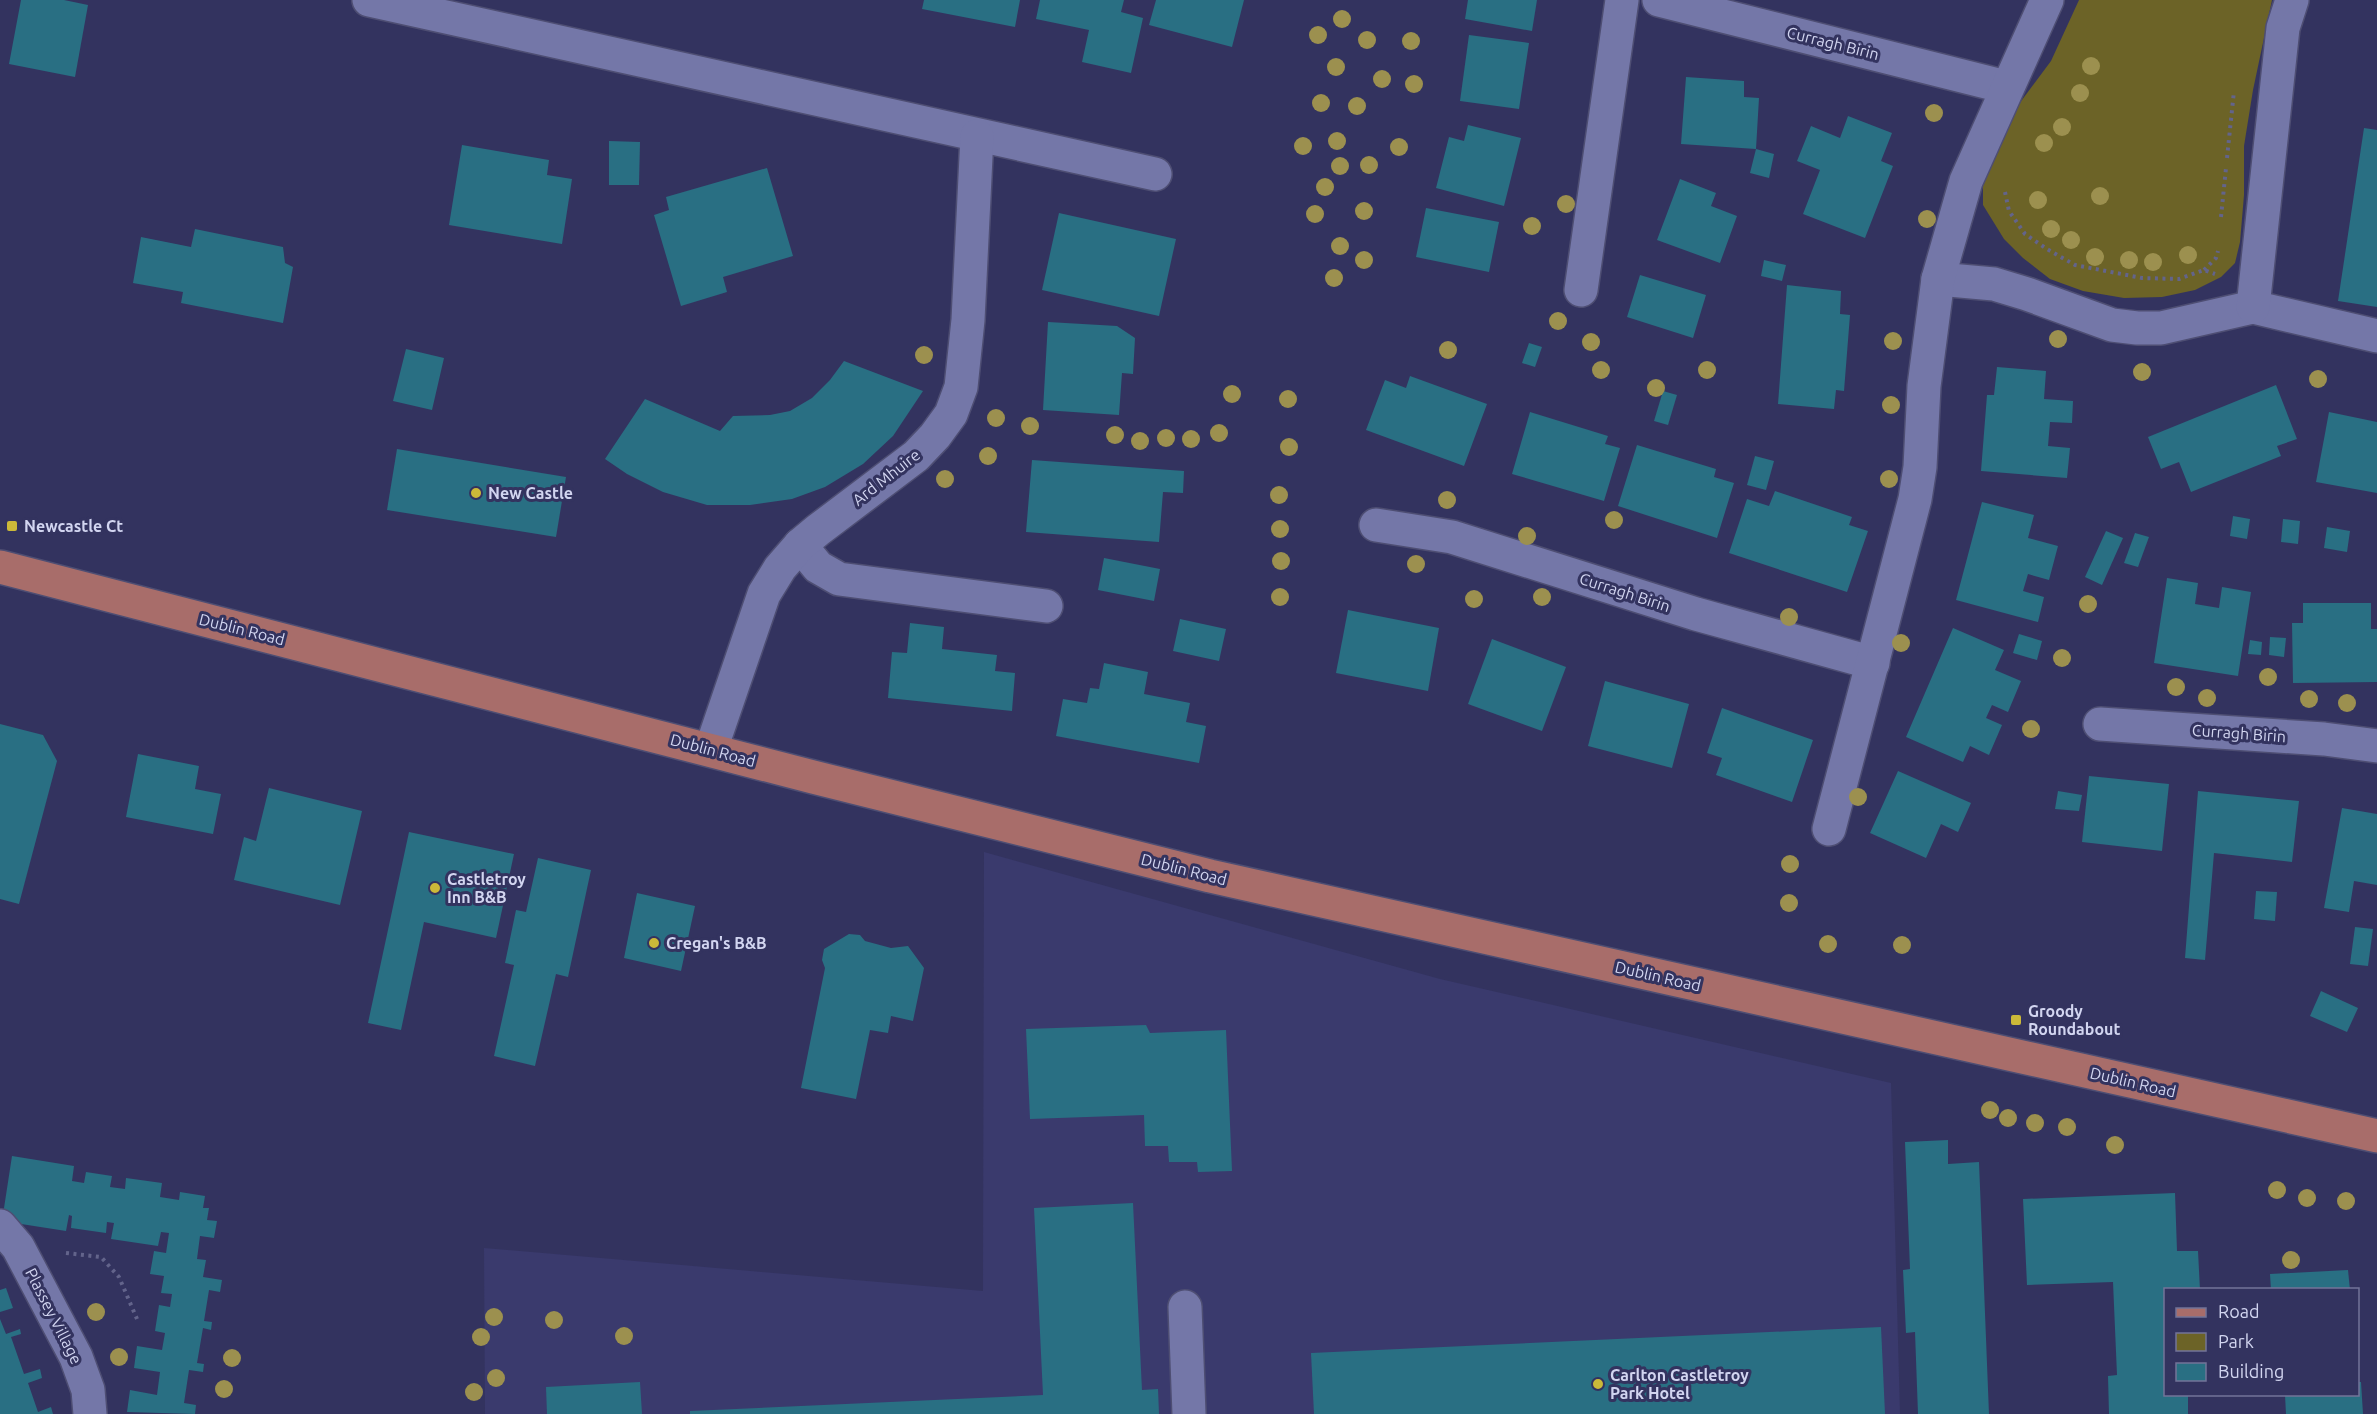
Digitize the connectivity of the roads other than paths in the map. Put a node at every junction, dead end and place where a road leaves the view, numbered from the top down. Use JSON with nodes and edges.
{"nodes":[{"id":1,"x":369,"y":0,"type":"edge"},
{"id":2,"x":1622,"y":0,"type":"edge"},
{"id":3,"x":1659,"y":0,"type":"edge"},
{"id":4,"x":2047,"y":0,"type":"edge"},
{"id":5,"x":2292,"y":0,"type":"edge"},
{"id":6,"x":2006,"y":87,"type":"junction"},
{"id":7,"x":977,"y":136,"type":"junction"},
{"id":8,"x":1155,"y":174,"type":"dead end"},
{"id":9,"x":1938,"y":279,"type":"junction"},
{"id":10,"x":1581,"y":290,"type":"dead end"},
{"id":11,"x":2253,"y":308,"type":"junction"},
{"id":12,"x":2377,"y":336,"type":"edge"},
{"id":13,"x":1376,"y":525,"type":"dead end"},
{"id":14,"x":800,"y":545,"type":"junction"},
{"id":15,"x":0,"y":567,"type":"edge"},
{"id":16,"x":1046,"y":606,"type":"dead end"},
{"id":17,"x":1873,"y":663,"type":"junction"},
{"id":18,"x":2100,"y":724,"type":"dead end"},
{"id":19,"x":2377,"y":746,"type":"edge"},
{"id":20,"x":711,"y":749,"type":"junction"},
{"id":21,"x":1829,"y":829,"type":"dead end"},
{"id":22,"x":2377,"y":1136,"type":"edge"},
{"id":23,"x":9,"y":1236,"type":"edge"},
{"id":24,"x":1185,"y":1306,"type":"dead end"},
{"id":25,"x":90,"y":1414,"type":"edge"},
{"id":26,"x":1189,"y":1414,"type":"edge"}],
"edges":[{"from":1,"to":7,"type":"street"},
{"from":2,"to":10,"type":"street"},
{"from":3,"to":6,"type":"street","name":"Curragh Birin"},
{"from":4,"to":6,"type":"street"},
{"from":5,"to":11,"type":"street"},
{"from":6,"to":9,"type":"street"},
{"from":7,"to":8,"type":"street"},
{"from":7,"to":14,"type":"street","name":"Ard Mhuire"},
{"from":9,"to":11,"type":"street"},
{"from":9,"to":17,"type":"street"},
{"from":11,"to":12,"type":"street"},
{"from":13,"to":17,"type":"street","name":"Curragh Birin"},
{"from":14,"to":16,"type":"street"},
{"from":14,"to":20,"type":"street","name":"Ard Mhuire"},
{"from":15,"to":20,"type":"main road","name":"Dublin Road"},
{"from":17,"to":21,"type":"street"},
{"from":18,"to":19,"type":"street","name":"Curragh Birin"},
{"from":20,"to":22,"type":"main road","name":"Dublin Road"},
{"from":23,"to":25,"type":"street","name":"Plassey Village"},
{"from":24,"to":26,"type":"street"}]}
